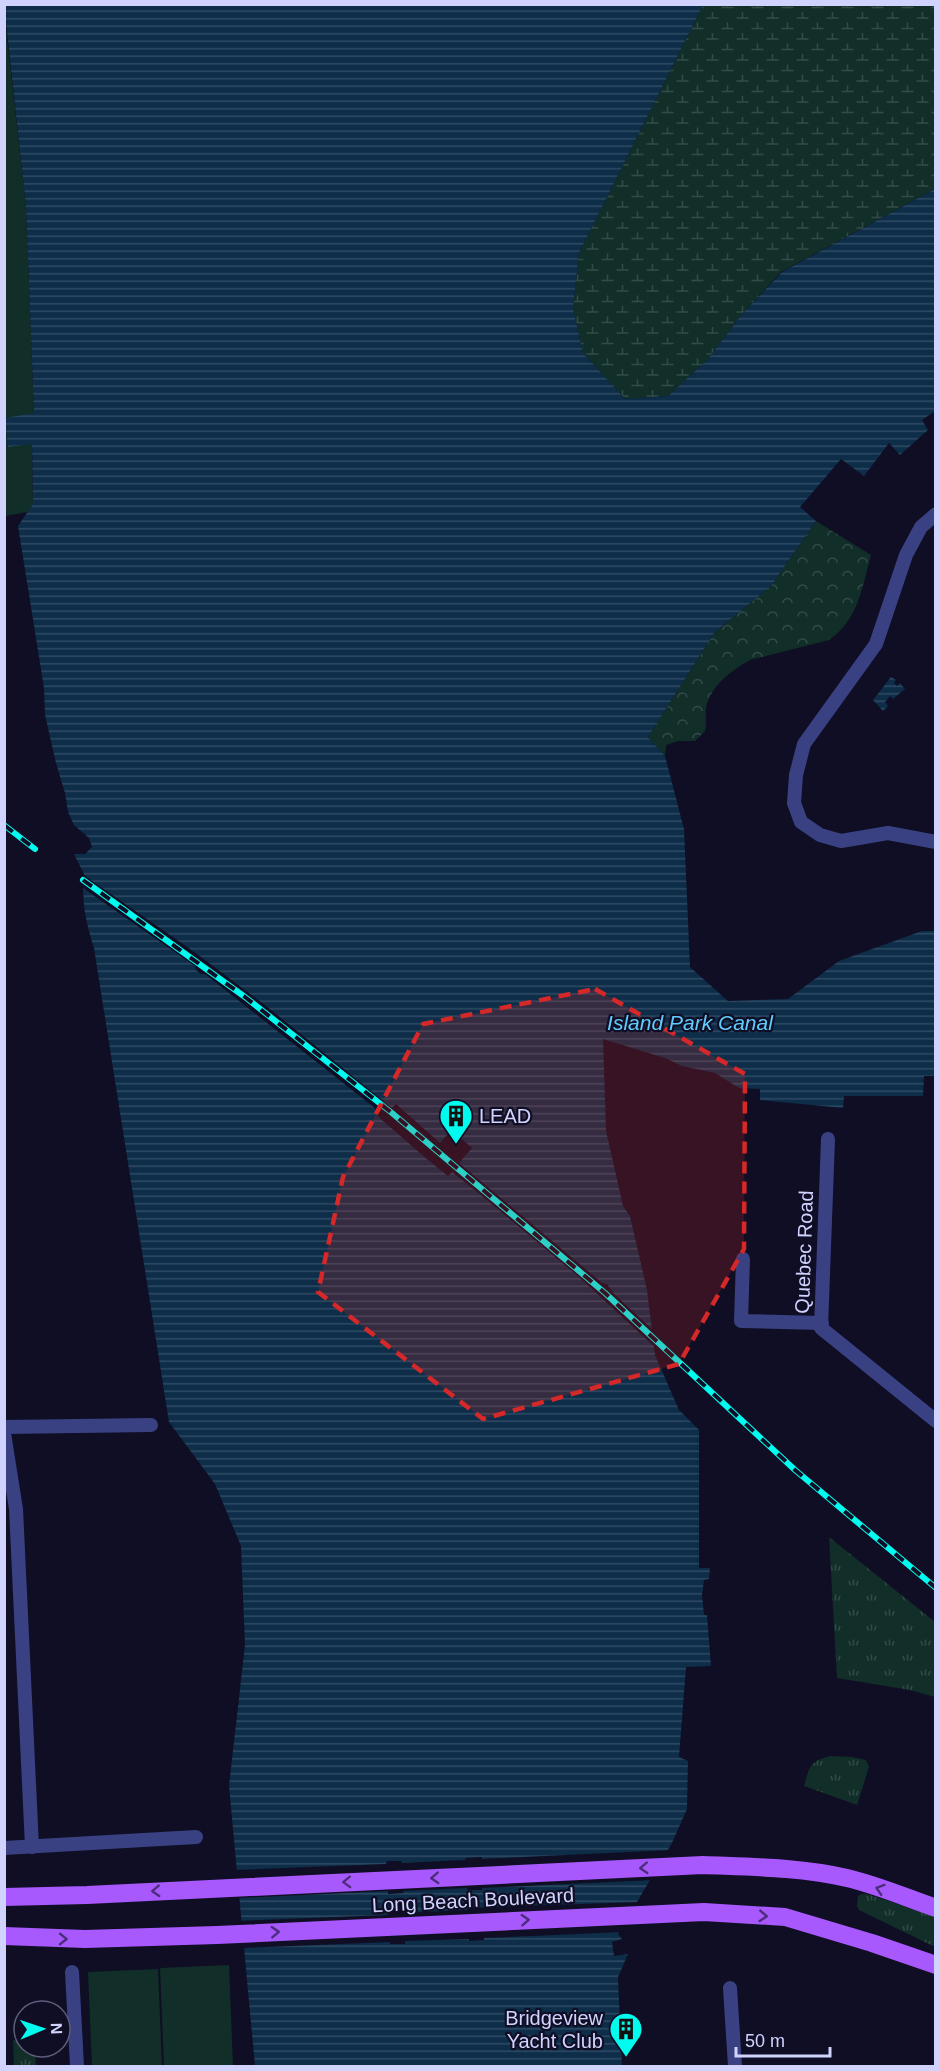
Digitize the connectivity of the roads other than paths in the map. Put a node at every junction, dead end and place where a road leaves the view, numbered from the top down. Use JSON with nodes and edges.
{"nodes":[{"id":1,"x":936,"y":514,"type":"edge"},
{"id":2,"x":936,"y":842,"type":"edge"},
{"id":3,"x":828,"y":1139,"type":"dead end"},
{"id":4,"x":743,"y":1259,"type":"dead end"},
{"id":5,"x":822,"y":1323,"type":"junction"},
{"id":6,"x":936,"y":1421,"type":"edge"},
{"id":7,"x":151,"y":1425,"type":"dead end"},
{"id":8,"x":4,"y":1427,"type":"edge"},
{"id":9,"x":4,"y":1433,"type":"edge"},
{"id":10,"x":196,"y":1838,"type":"dead end"},
{"id":11,"x":32,"y":1847,"type":"junction"},
{"id":12,"x":4,"y":1848,"type":"edge"},
{"id":13,"x":4,"y":1897,"type":"edge"},
{"id":14,"x":936,"y":1908,"type":"edge"},
{"id":15,"x":4,"y":1936,"type":"edge"},
{"id":16,"x":932,"y":1965,"type":"edge"},
{"id":17,"x":72,"y":1972,"type":"dead end"},
{"id":18,"x":730,"y":1988,"type":"dead end"},
{"id":19,"x":77,"y":2067,"type":"edge"},
{"id":20,"x":735,"y":2067,"type":"edge"}],
"edges":[{"from":1,"to":2,"type":"street"},
{"from":3,"to":5,"type":"street","name":"Quebec Road"},
{"from":4,"to":5,"type":"street"},
{"from":5,"to":6,"type":"street","name":"Quebec Road"},
{"from":7,"to":8,"type":"street"},
{"from":9,"to":11,"type":"street"},
{"from":10,"to":11,"type":"street"},
{"from":11,"to":12,"type":"street"},
{"from":14,"to":13,"type":"main road","name":"Long Beach Boulevard","one_way":true},
{"from":15,"to":16,"type":"main road","name":"Long Beach Boulevard","one_way":true},
{"from":17,"to":19,"type":"street"},
{"from":18,"to":20,"type":"street"}]}
